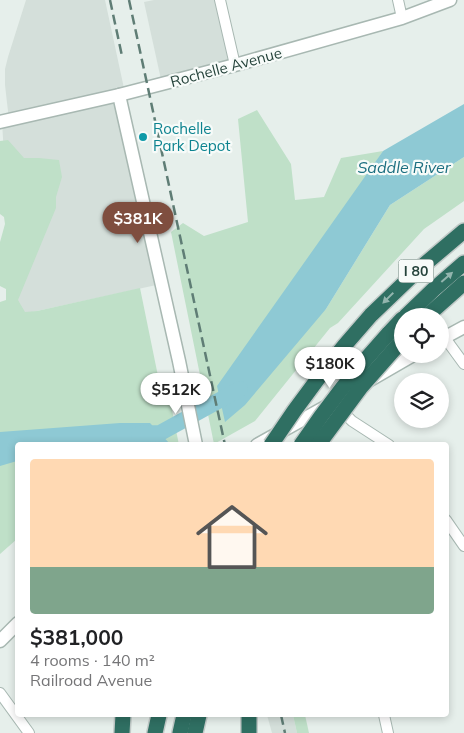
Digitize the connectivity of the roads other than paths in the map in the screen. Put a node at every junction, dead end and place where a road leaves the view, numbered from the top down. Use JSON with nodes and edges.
{"nodes":[{"id":1,"x":220,"y":0,"type":"edge"},
{"id":2,"x":398,"y":0,"type":"edge"},
{"id":3,"x":450,"y":0,"type":"edge"},
{"id":4,"x":402,"y":18,"type":"junction"},
{"id":5,"x":235,"y":65,"type":"junction"},
{"id":6,"x":119,"y":95,"type":"junction"},
{"id":7,"x":0,"y":122,"type":"edge"},
{"id":8,"x":464,"y":231,"type":"edge"},
{"id":9,"x":464,"y":263,"type":"edge"},
{"id":10,"x":464,"y":283,"type":"edge"},
{"id":11,"x":414,"y":308,"type":"edge"},
{"id":12,"x":436,"y":308,"type":"edge"},
{"id":13,"x":464,"y":327,"type":"edge"},
{"id":14,"x":449,"y":335,"type":"edge"},
{"id":15,"x":394,"y":342,"type":"edge"},
{"id":16,"x":394,"y":343,"type":"edge"},
{"id":17,"x":449,"y":347,"type":"edge"},
{"id":18,"x":398,"y":363,"type":"edge"},
{"id":19,"x":464,"y":364,"type":"edge"},
{"id":20,"x":334,"y":403,"type":"junction"},
{"id":21,"x":195,"y":441,"type":"edge"},
{"id":22,"x":262,"y":442,"type":"edge"},
{"id":23,"x":273,"y":442,"type":"edge"},
{"id":24,"x":303,"y":442,"type":"edge"},
{"id":25,"x":320,"y":442,"type":"edge"},
{"id":26,"x":384,"y":442,"type":"edge"},
{"id":27,"x":449,"y":527,"type":"edge"},
{"id":28,"x":464,"y":546,"type":"edge"},
{"id":29,"x":15,"y":626,"type":"edge"},
{"id":30,"x":0,"y":641,"type":"edge"},
{"id":31,"x":0,"y":694,"type":"edge"},
{"id":32,"x":15,"y":714,"type":"edge"},
{"id":33,"x":17,"y":717,"type":"edge"},
{"id":34,"x":124,"y":717,"type":"edge"},
{"id":35,"x":159,"y":717,"type":"edge"},
{"id":36,"x":184,"y":717,"type":"edge"},
{"id":37,"x":199,"y":717,"type":"edge"},
{"id":38,"x":249,"y":717,"type":"edge"},
{"id":39,"x":384,"y":717,"type":"edge"},
{"id":40,"x":29,"y":733,"type":"edge"},
{"id":41,"x":122,"y":733,"type":"edge"},
{"id":42,"x":155,"y":733,"type":"edge"},
{"id":43,"x":180,"y":733,"type":"edge"},
{"id":44,"x":195,"y":733,"type":"edge"},
{"id":45,"x":249,"y":733,"type":"edge"},
{"id":46,"x":388,"y":733,"type":"edge"}],
"edges":[{"from":1,"to":5,"type":"street"},
{"from":2,"to":4,"type":"street"},
{"from":3,"to":4,"type":"street","name":"Rochelle Avenue"},
{"from":4,"to":5,"type":"street","name":"Rochelle Avenue"},
{"from":5,"to":6,"type":"street","name":"Rochelle Avenue"},
{"from":6,"to":7,"type":"street","name":"Rochelle Avenue"},
{"from":6,"to":21,"type":"street"},
{"from":8,"to":23,"type":"highway","number":"I 80","one_way":true,"bridge":true},
{"from":11,"to":9,"type":"highway","number":"I 80","one_way":true},
{"from":10,"to":12,"type":"highway","number":"I 80"},
{"from":13,"to":14,"type":"street"},
{"from":15,"to":24,"type":"highway","bridge":true},
{"from":16,"to":25,"type":"highway","bridge":true},
{"from":17,"to":19,"type":"street"},
{"from":18,"to":20,"type":"street"},
{"from":20,"to":22,"type":"street"},
{"from":20,"to":26,"type":"street"},
{"from":27,"to":28,"type":"street"},
{"from":29,"to":30,"type":"street"},
{"from":31,"to":32,"type":"street"},
{"from":33,"to":40,"type":"street"},
{"from":34,"to":41,"type":"highway"},
{"from":35,"to":42,"type":"highway"},
{"from":36,"to":43,"type":"highway"},
{"from":37,"to":44,"type":"highway"},
{"from":38,"to":45,"type":"highway"},
{"from":39,"to":46,"type":"street"}]}
